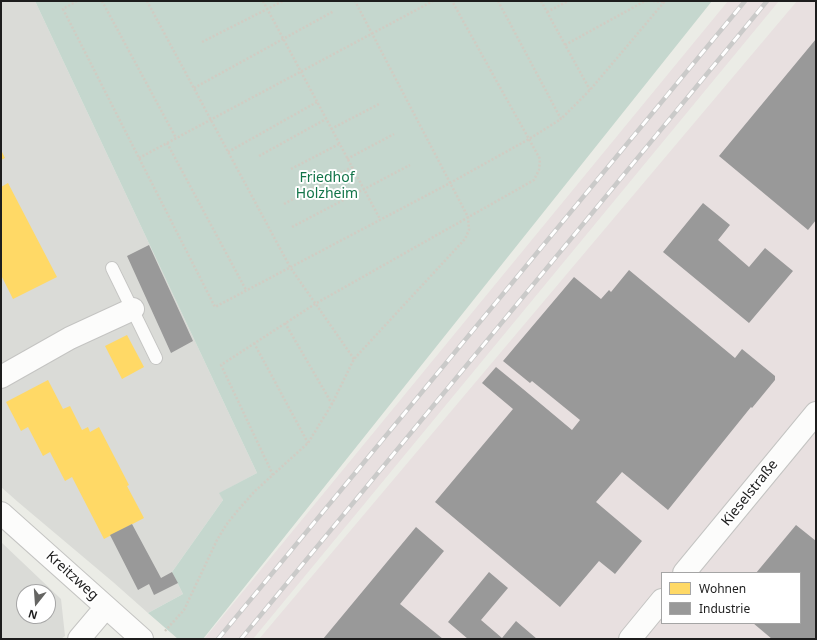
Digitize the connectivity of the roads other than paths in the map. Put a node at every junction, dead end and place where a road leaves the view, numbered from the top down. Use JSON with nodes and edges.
{"nodes":[{"id":1,"x":112,"y":268,"type":"dead end"},
{"id":2,"x":132,"y":309,"type":"junction"},
{"id":3,"x":156,"y":358,"type":"dead end"},
{"id":4,"x":1,"y":377,"type":"edge"},
{"id":5,"x":816,"y":413,"type":"edge"},
{"id":6,"x":1,"y":513,"type":"edge"},
{"id":7,"x":685,"y":572,"type":"edge"},
{"id":8,"x":661,"y":601,"type":"edge"},
{"id":9,"x":106,"y":608,"type":"junction"},
{"id":10,"x":152,"y":637,"type":"edge"},
{"id":11,"x":79,"y":639,"type":"edge"},
{"id":12,"x":630,"y":639,"type":"edge"}],
"edges":[{"from":1,"to":2,"type":"lane"},
{"from":2,"to":3,"type":"lane"},
{"from":2,"to":4,"type":"street"},
{"from":5,"to":7,"type":"street","name":"Kieselstraße"},
{"from":6,"to":9,"type":"street","name":"Kreitzweg"},
{"from":8,"to":12,"type":"street"},
{"from":9,"to":10,"type":"street","name":"Kreitzweg"},
{"from":9,"to":11,"type":"street"}]}
